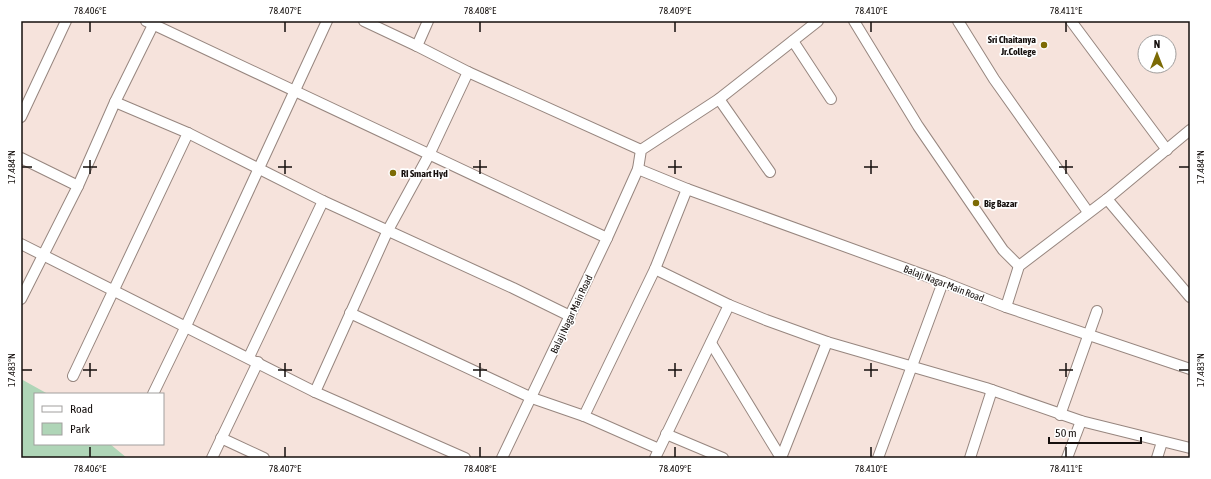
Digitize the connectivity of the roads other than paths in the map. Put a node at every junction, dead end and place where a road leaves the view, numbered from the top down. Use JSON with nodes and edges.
{"nodes":[{"id":1,"x":66,"y":21,"type":"edge"},
{"id":2,"x":327,"y":21,"type":"edge"},
{"id":3,"x":364,"y":21,"type":"edge"},
{"id":4,"x":428,"y":21,"type":"edge"},
{"id":5,"x":818,"y":21,"type":"edge"},
{"id":6,"x":854,"y":21,"type":"edge"},
{"id":7,"x":958,"y":21,"type":"edge"},
{"id":8,"x":1071,"y":21,"type":"edge"},
{"id":9,"x":152,"y":22,"type":"edge"},
{"id":10,"x":793,"y":42,"type":"junction"},
{"id":11,"x":417,"y":46,"type":"junction"},
{"id":12,"x":468,"y":72,"type":"junction"},
{"id":13,"x":294,"y":92,"type":"junction"},
{"id":14,"x":719,"y":99,"type":"junction"},
{"id":15,"x":831,"y":99,"type":"dead end"},
{"id":16,"x":115,"y":102,"type":"junction"},
{"id":17,"x":21,"y":117,"type":"edge"},
{"id":18,"x":188,"y":133,"type":"junction"},
{"id":19,"x":1189,"y":134,"type":"edge"},
{"id":20,"x":641,"y":150,"type":"junction"},
{"id":21,"x":1167,"y":150,"type":"junction"},
{"id":22,"x":429,"y":155,"type":"junction"},
{"id":23,"x":21,"y":158,"type":"edge"},
{"id":24,"x":258,"y":168,"type":"junction"},
{"id":25,"x":638,"y":169,"type":"junction"},
{"id":26,"x":770,"y":172,"type":"dead end"},
{"id":27,"x":78,"y":186,"type":"junction"},
{"id":28,"x":687,"y":190,"type":"junction"},
{"id":29,"x":1107,"y":199,"type":"junction"},
{"id":30,"x":323,"y":201,"type":"junction"},
{"id":31,"x":1088,"y":212,"type":"junction"},
{"id":32,"x":388,"y":230,"type":"junction"},
{"id":33,"x":607,"y":238,"type":"junction"},
{"id":34,"x":21,"y":244,"type":"edge"},
{"id":35,"x":44,"y":256,"type":"junction"},
{"id":36,"x":1019,"y":266,"type":"junction"},
{"id":37,"x":655,"y":269,"type":"junction"},
{"id":38,"x":943,"y":282,"type":"junction"},
{"id":39,"x":114,"y":290,"type":"junction"},
{"id":40,"x":1190,"y":297,"type":"edge"},
{"id":41,"x":21,"y":299,"type":"edge"},
{"id":42,"x":729,"y":305,"type":"junction"},
{"id":43,"x":1006,"y":307,"type":"junction"},
{"id":44,"x":1096,"y":311,"type":"dead end"},
{"id":45,"x":350,"y":313,"type":"junction"},
{"id":46,"x":570,"y":316,"type":"junction"},
{"id":47,"x":186,"y":326,"type":"junction"},
{"id":48,"x":1088,"y":335,"type":"junction"},
{"id":49,"x":827,"y":342,"type":"junction"},
{"id":50,"x":711,"y":343,"type":"junction"},
{"id":51,"x":254,"y":360,"type":"junction"},
{"id":52,"x":911,"y":367,"type":"junction"},
{"id":53,"x":1190,"y":369,"type":"edge"},
{"id":54,"x":73,"y":376,"type":"dead end"},
{"id":55,"x":992,"y":390,"type":"junction"},
{"id":56,"x":315,"y":392,"type":"junction"},
{"id":57,"x":153,"y":393,"type":"edge"},
{"id":58,"x":532,"y":398,"type":"junction"},
{"id":59,"x":1060,"y":415,"type":"junction"},
{"id":60,"x":584,"y":416,"type":"junction"},
{"id":61,"x":1081,"y":421,"type":"junction"},
{"id":62,"x":666,"y":434,"type":"junction"},
{"id":63,"x":221,"y":438,"type":"junction"},
{"id":64,"x":1162,"y":442,"type":"junction"},
{"id":65,"x":1190,"y":448,"type":"edge"},
{"id":66,"x":657,"y":454,"type":"edge"},
{"id":67,"x":212,"y":458,"type":"edge"},
{"id":68,"x":264,"y":458,"type":"edge"},
{"id":69,"x":465,"y":458,"type":"edge"},
{"id":70,"x":502,"y":458,"type":"edge"},
{"id":71,"x":723,"y":458,"type":"edge"},
{"id":72,"x":781,"y":458,"type":"edge"},
{"id":73,"x":878,"y":458,"type":"edge"},
{"id":74,"x":970,"y":458,"type":"edge"},
{"id":75,"x":1067,"y":458,"type":"edge"},
{"id":76,"x":1157,"y":458,"type":"edge"}],
"edges":[{"from":1,"to":17,"type":"street"},
{"from":2,"to":13,"type":"street"},
{"from":3,"to":11,"type":"street"},
{"from":4,"to":11,"type":"street"},
{"from":5,"to":10,"type":"street"},
{"from":6,"to":36,"type":"street"},
{"from":7,"to":31,"type":"street"},
{"from":8,"to":21,"type":"street"},
{"from":9,"to":13,"type":"street"},
{"from":9,"to":16,"type":"street"},
{"from":10,"to":14,"type":"street"},
{"from":10,"to":15,"type":"street"},
{"from":11,"to":12,"type":"street"},
{"from":12,"to":20,"type":"street"},
{"from":12,"to":22,"type":"street"},
{"from":13,"to":22,"type":"street"},
{"from":13,"to":24,"type":"street"},
{"from":14,"to":20,"type":"street"},
{"from":14,"to":26,"type":"street"},
{"from":16,"to":18,"type":"street"},
{"from":16,"to":27,"type":"street"},
{"from":18,"to":24,"type":"street"},
{"from":18,"to":39,"type":"street"},
{"from":19,"to":21,"type":"street"},
{"from":20,"to":25,"type":"street","name":"Balaji Nagar Main Road"},
{"from":21,"to":29,"type":"street"},
{"from":22,"to":32,"type":"street"},
{"from":22,"to":33,"type":"street"},
{"from":23,"to":27,"type":"street"},
{"from":24,"to":30,"type":"street"},
{"from":24,"to":47,"type":"street"},
{"from":25,"to":28,"type":"street","name":"Balaji Nagar Main Road"},
{"from":25,"to":33,"type":"street","name":"Balaji Nagar Main Road"},
{"from":27,"to":35,"type":"street"},
{"from":28,"to":37,"type":"street"},
{"from":28,"to":38,"type":"street","name":"Balaji Nagar Main Road"},
{"from":29,"to":31,"type":"street"},
{"from":29,"to":40,"type":"street"},
{"from":30,"to":32,"type":"street"},
{"from":30,"to":51,"type":"street"},
{"from":31,"to":36,"type":"street"},
{"from":32,"to":45,"type":"street"},
{"from":32,"to":46,"type":"street"},
{"from":33,"to":46,"type":"street","name":"Balaji Nagar Main Road"},
{"from":34,"to":35,"type":"street"},
{"from":35,"to":39,"type":"street"},
{"from":35,"to":41,"type":"street"},
{"from":36,"to":43,"type":"street"},
{"from":37,"to":42,"type":"street"},
{"from":37,"to":60,"type":"street"},
{"from":38,"to":43,"type":"street","name":"Balaji Nagar Main Road"},
{"from":38,"to":52,"type":"street"},
{"from":39,"to":47,"type":"street"},
{"from":39,"to":54,"type":"street"},
{"from":42,"to":49,"type":"street"},
{"from":42,"to":50,"type":"street"},
{"from":43,"to":48,"type":"street","name":"Balaji Nagar Main Road"},
{"from":44,"to":48,"type":"street"},
{"from":45,"to":56,"type":"street"},
{"from":45,"to":58,"type":"street"},
{"from":46,"to":58,"type":"street","name":"Balaji Nagar Main Road"},
{"from":47,"to":51,"type":"street"},
{"from":47,"to":57,"type":"street"},
{"from":48,"to":53,"type":"street","name":"Balaji Nagar Main Road"},
{"from":48,"to":59,"type":"street"},
{"from":49,"to":52,"type":"street"},
{"from":49,"to":72,"type":"street"},
{"from":50,"to":62,"type":"street"},
{"from":50,"to":72,"type":"street"},
{"from":51,"to":56,"type":"street"},
{"from":51,"to":63,"type":"street"},
{"from":52,"to":55,"type":"street"},
{"from":52,"to":73,"type":"street"},
{"from":55,"to":59,"type":"street"},
{"from":55,"to":74,"type":"street"},
{"from":56,"to":69,"type":"street"},
{"from":58,"to":60,"type":"street"},
{"from":58,"to":70,"type":"street","name":"Balaji Nagar Main Road"},
{"from":59,"to":61,"type":"street"},
{"from":60,"to":66,"type":"street"},
{"from":61,"to":64,"type":"street"},
{"from":61,"to":75,"type":"street"},
{"from":62,"to":66,"type":"street"},
{"from":62,"to":71,"type":"street"},
{"from":63,"to":67,"type":"street"},
{"from":63,"to":68,"type":"street"},
{"from":64,"to":65,"type":"street"},
{"from":64,"to":76,"type":"street"}]}
